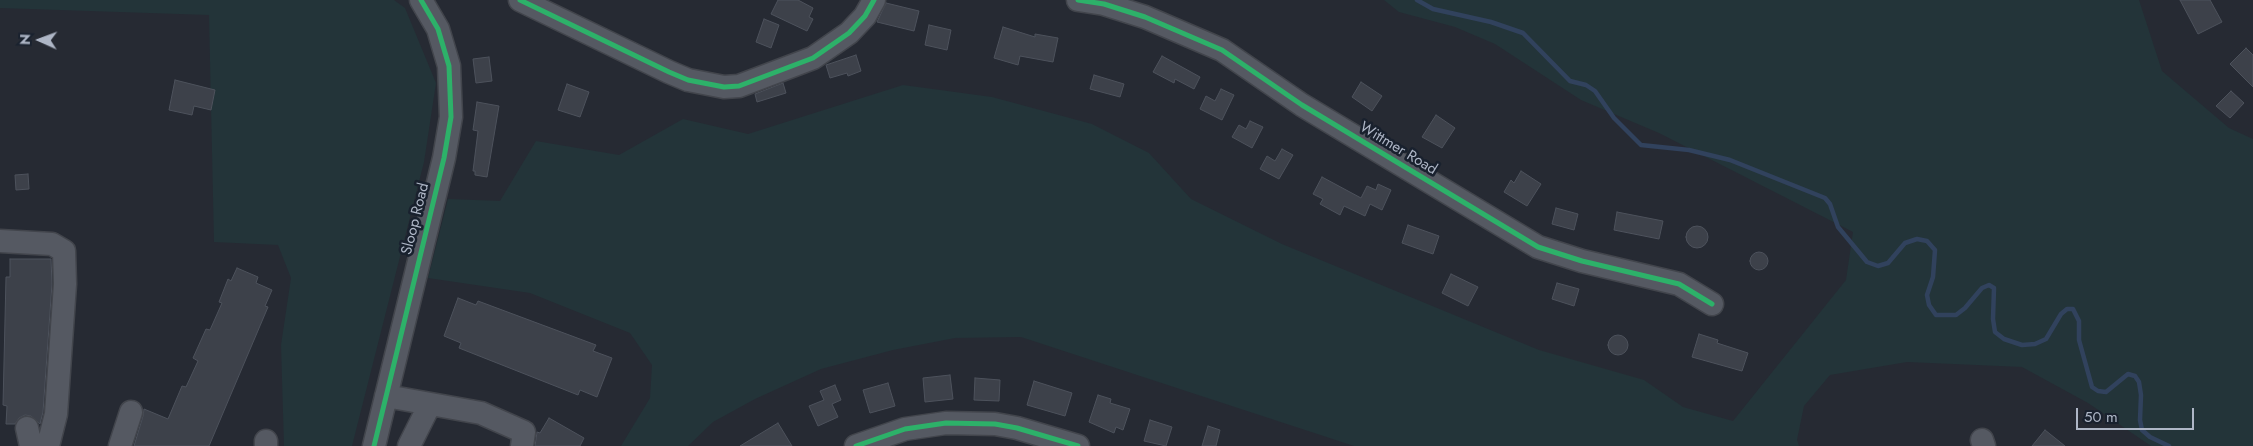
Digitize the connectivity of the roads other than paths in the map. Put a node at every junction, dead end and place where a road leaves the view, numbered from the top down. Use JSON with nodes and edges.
{"nodes":[{"id":1,"x":421,"y":0,"type":"edge"},
{"id":2,"x":520,"y":0,"type":"edge"},
{"id":3,"x":874,"y":0,"type":"edge"},
{"id":4,"x":1078,"y":0,"type":"edge"},
{"id":5,"x":0,"y":241,"type":"edge"},
{"id":6,"x":1712,"y":304,"type":"dead end"},
{"id":7,"x":386,"y":396,"type":"junction"},
{"id":8,"x":430,"y":404,"type":"junction"},
{"id":9,"x":131,"y":412,"type":"dead end"},
{"id":10,"x":48,"y":446,"type":"edge"},
{"id":11,"x":120,"y":446,"type":"edge"},
{"id":12,"x":374,"y":446,"type":"edge"},
{"id":13,"x":409,"y":446,"type":"edge"},
{"id":14,"x":522,"y":446,"type":"edge"},
{"id":15,"x":856,"y":446,"type":"edge"},
{"id":16,"x":1078,"y":446,"type":"edge"}],
"edges":[{"from":1,"to":7,"type":"street","name":"Sloop Road"},
{"from":2,"to":3,"type":"street"},
{"from":4,"to":6,"type":"street","name":"Wittmer Road"},
{"from":5,"to":10,"type":"street"},
{"from":7,"to":8,"type":"street"},
{"from":7,"to":12,"type":"street","name":"Sloop Road"},
{"from":8,"to":13,"type":"street"},
{"from":8,"to":14,"type":"street"},
{"from":9,"to":11,"type":"street"},
{"from":15,"to":16,"type":"street"}]}
